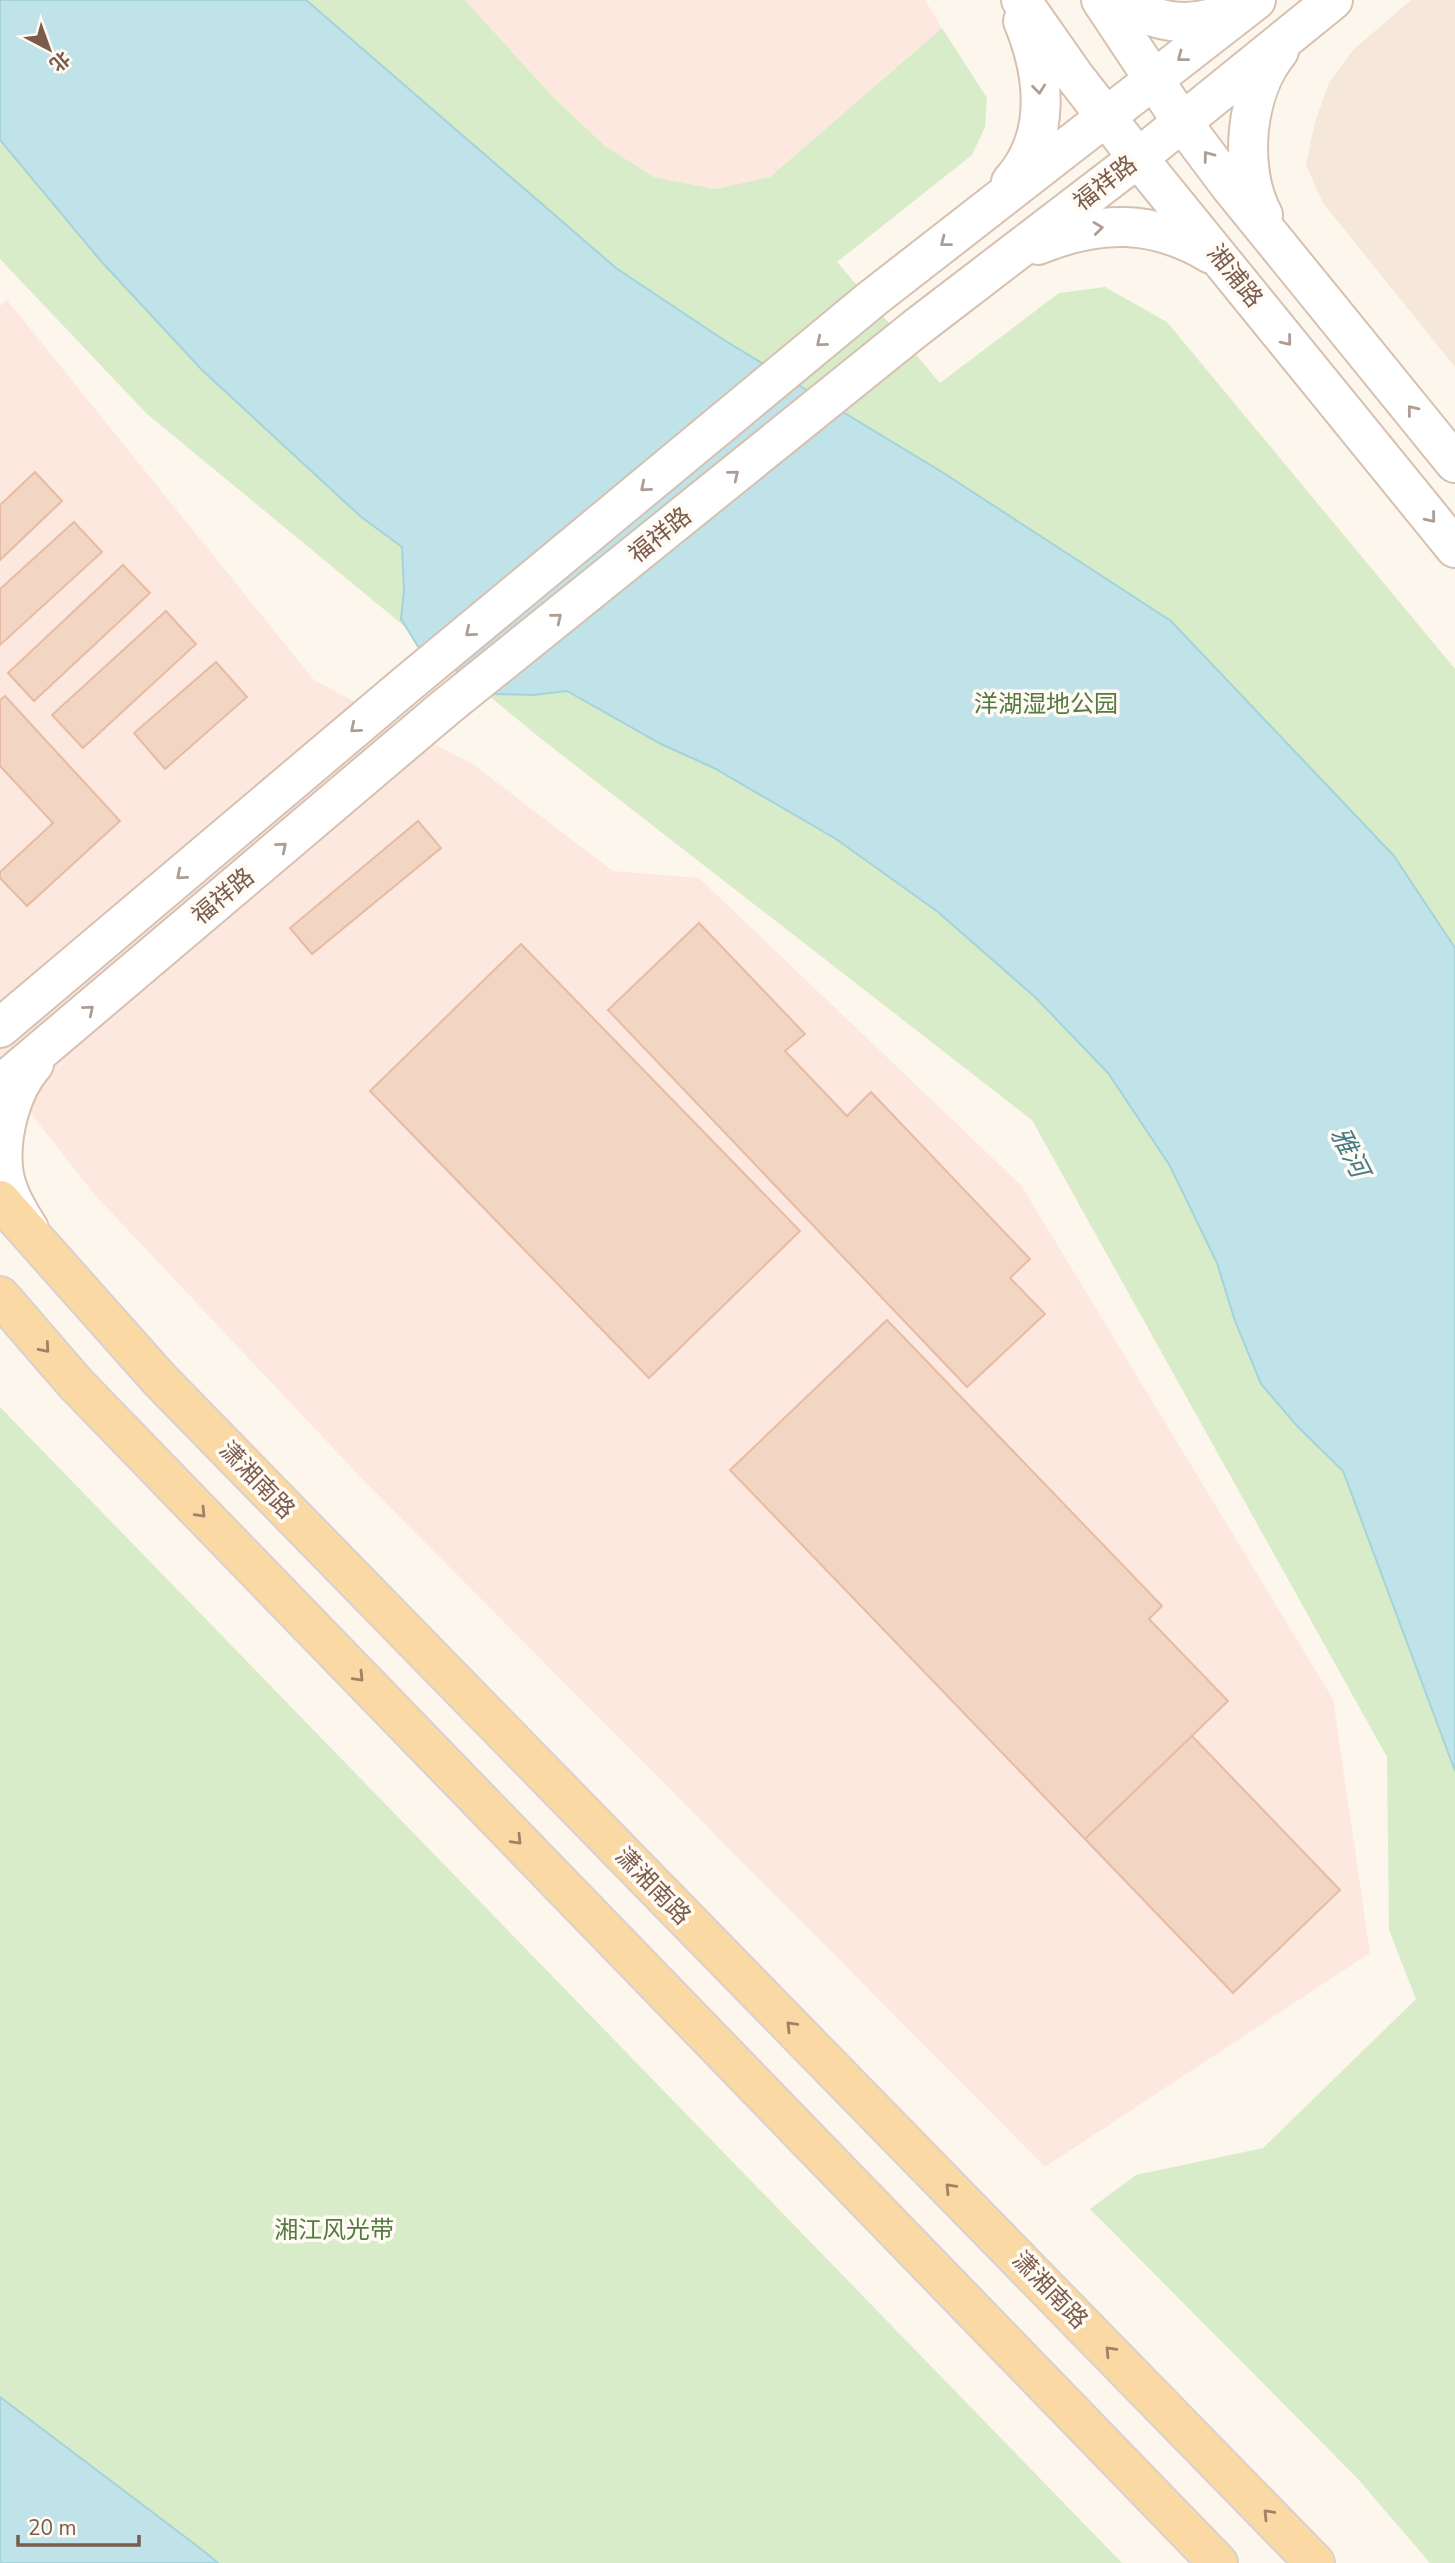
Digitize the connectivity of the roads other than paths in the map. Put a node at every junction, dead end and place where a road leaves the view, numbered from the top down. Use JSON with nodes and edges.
{"nodes":[{"id":1,"x":1014,"y":0,"type":"edge"},
{"id":2,"x":1021,"y":0,"type":"edge"},
{"id":3,"x":1101,"y":0,"type":"edge"},
{"id":4,"x":1116,"y":0,"type":"edge"},
{"id":5,"x":1254,"y":0,"type":"edge"},
{"id":6,"x":1333,"y":0,"type":"edge"},
{"id":7,"x":1295,"y":32,"type":"junction"},
{"id":8,"x":1153,"y":80,"type":"junction"},
{"id":9,"x":1106,"y":116,"type":"junction"},
{"id":10,"x":1182,"y":122,"type":"junction"},
{"id":11,"x":1138,"y":158,"type":"junction"},
{"id":12,"x":974,"y":219,"type":"junction"},
{"id":13,"x":1278,"y":245,"type":"junction"},
{"id":14,"x":990,"y":271,"type":"junction"},
{"id":15,"x":1236,"y":278,"type":"junction"},
{"id":16,"x":1455,"y":463,"type":"edge"},
{"id":17,"x":1455,"y":548,"type":"edge"},
{"id":18,"x":97,"y":945,"type":"junction"},
{"id":19,"x":0,"y":999,"type":"edge"},
{"id":20,"x":0,"y":1028,"type":"edge"},
{"id":21,"x":57,"y":1037,"type":"junction"},
{"id":22,"x":0,"y":1085,"type":"edge"},
{"id":23,"x":0,"y":1200,"type":"edge"},
{"id":24,"x":37,"y":1242,"type":"junction"},
{"id":25,"x":0,"y":1296,"type":"edge"},
{"id":26,"x":1218,"y":2563,"type":"edge"},
{"id":27,"x":1315,"y":2563,"type":"edge"}],
"edges":[{"from":1,"to":12,"type":"main road","one_way":true},
{"from":2,"to":9,"type":"main road","name":"湘浦路"},
{"from":3,"to":8,"type":"main road"},
{"from":4,"to":5,"type":"main road"},
{"from":5,"to":8,"type":"main road","name":"福祥路","one_way":true},
{"from":6,"to":7,"type":"main road","name":"福祥路"},
{"from":7,"to":10,"type":"main road","name":"福祥路"},
{"from":7,"to":13,"type":"main road"},
{"from":8,"to":9,"type":"main road","name":"福祥路"},
{"from":8,"to":10,"type":"main road"},
{"from":9,"to":11,"type":"main road","name":"湘浦路"},
{"from":9,"to":12,"type":"main road","name":"福祥路"},
{"from":10,"to":11,"type":"main road","name":"福祥路"},
{"from":13,"to":10,"type":"main road","one_way":true},
{"from":11,"to":14,"type":"main road","name":"福祥路"},
{"from":11,"to":15,"type":"main road","name":"湘浦路"},
{"from":12,"to":18,"type":"main road","name":"福祥路","one_way":true},
{"from":16,"to":13,"type":"main road","one_way":true},
{"from":14,"to":15,"type":"main road","one_way":true},
{"from":21,"to":14,"type":"main road","name":"福祥路","one_way":true},
{"from":15,"to":17,"type":"main road","name":"湘浦路","one_way":true},
{"from":18,"to":19,"type":"main road"},
{"from":18,"to":20,"type":"main road","name":"福祥路"},
{"from":21,"to":22,"type":"main road","name":"福祥路"},
{"from":21,"to":24,"type":"main road"},
{"from":23,"to":24,"type":"main road","name":"潇湘南路"},
{"from":27,"to":24,"type":"main road","name":"潇湘南路","one_way":true},
{"from":25,"to":26,"type":"main road","one_way":true}]}
